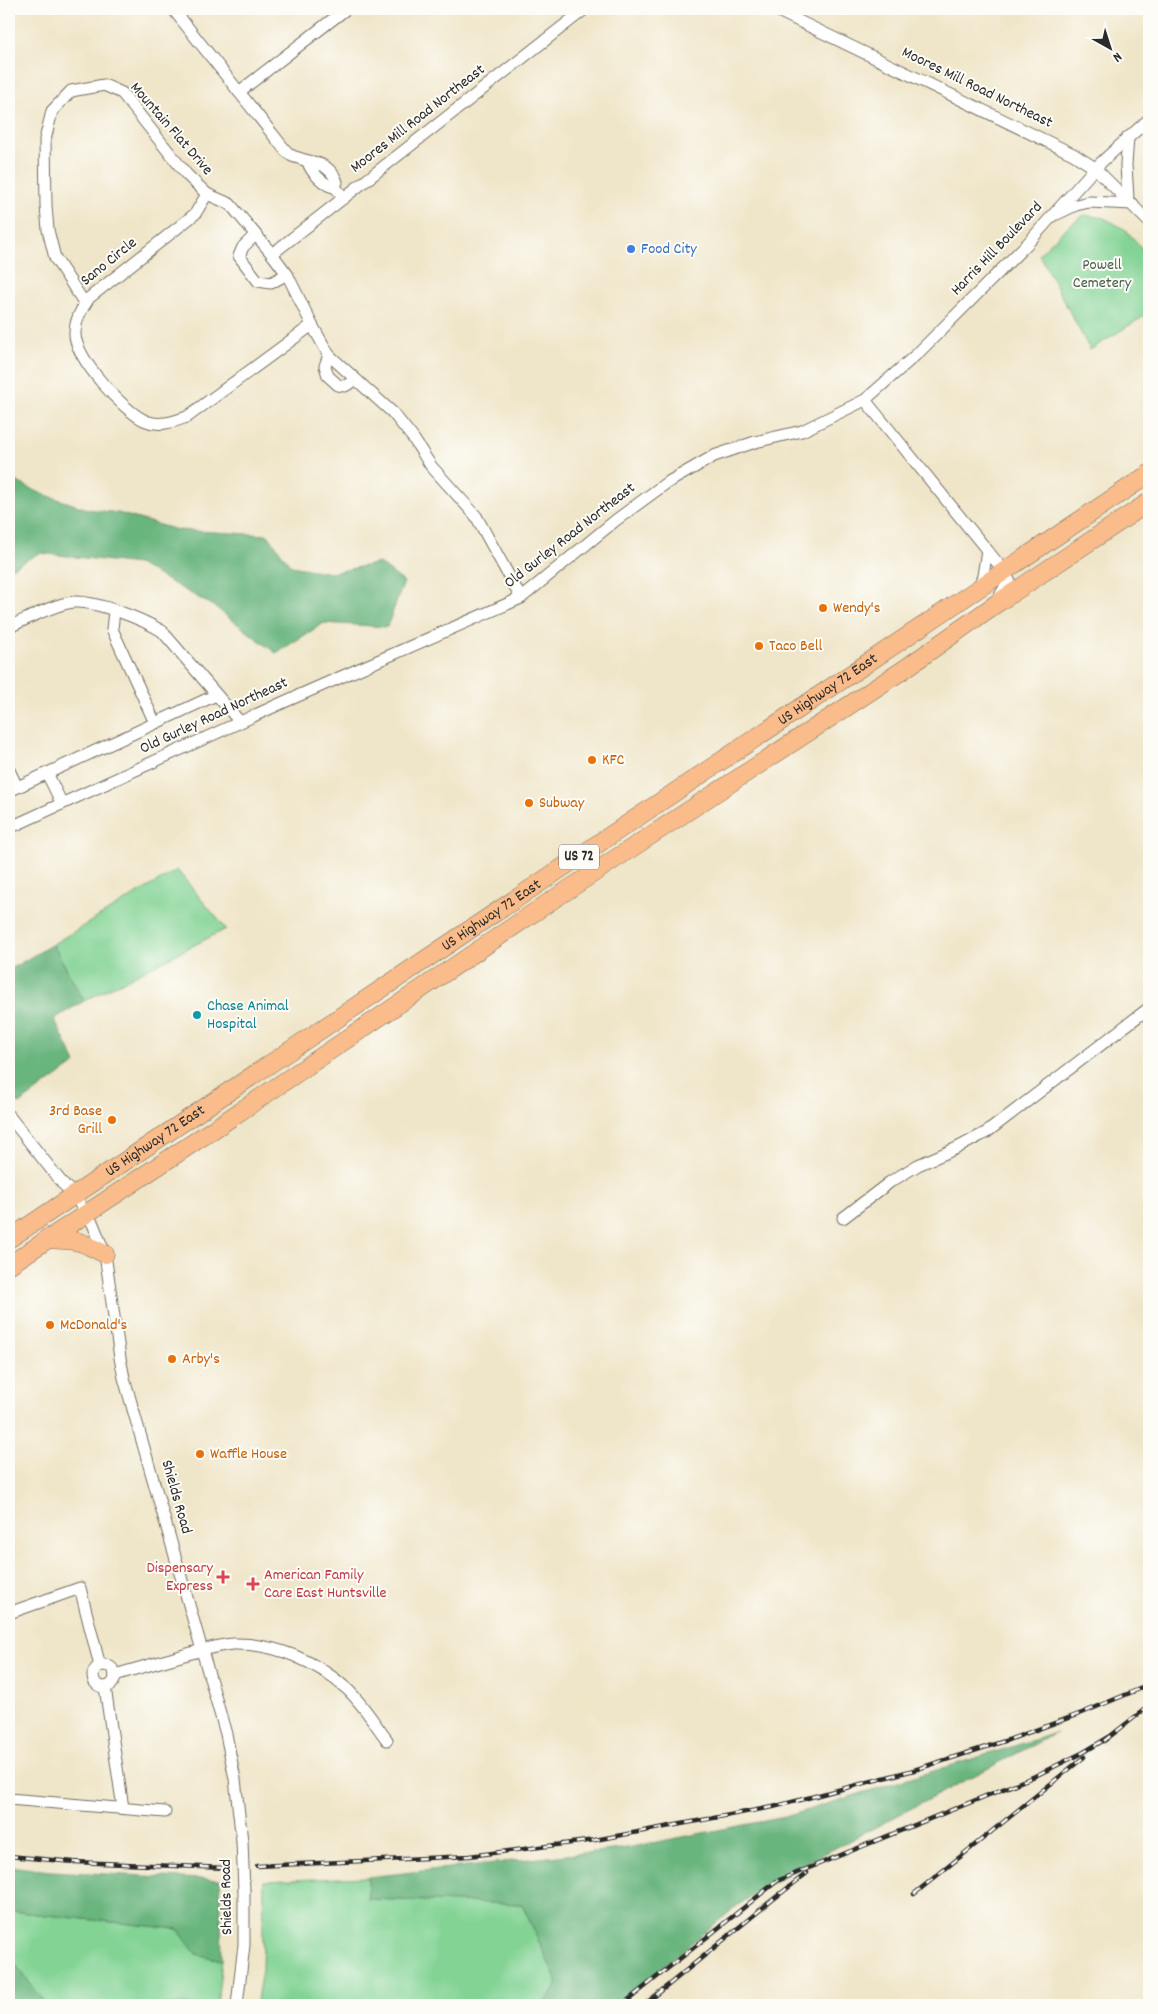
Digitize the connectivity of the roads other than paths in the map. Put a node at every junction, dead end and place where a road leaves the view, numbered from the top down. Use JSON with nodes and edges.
{"nodes":[{"id":1,"x":173,"y":9,"type":"edge"},
{"id":2,"x":346,"y":9,"type":"edge"},
{"id":3,"x":584,"y":9,"type":"edge"},
{"id":4,"x":774,"y":9,"type":"edge"},
{"id":5,"x":239,"y":92,"type":"junction"},
{"id":6,"x":1149,"y":119,"type":"edge"},
{"id":7,"x":1128,"y":137,"type":"junction"},
{"id":8,"x":1095,"y":168,"type":"junction"},
{"id":9,"x":207,"y":194,"type":"junction"},
{"id":10,"x":344,"y":198,"type":"junction"},
{"id":11,"x":1131,"y":202,"type":"junction"},
{"id":12,"x":1053,"y":215,"type":"junction"},
{"id":13,"x":1149,"y":222,"type":"edge"},
{"id":14,"x":255,"y":235,"type":"junction"},
{"id":15,"x":272,"y":254,"type":"junction"},
{"id":16,"x":287,"y":274,"type":"junction"},
{"id":17,"x":85,"y":304,"type":"junction"},
{"id":18,"x":312,"y":325,"type":"junction"},
{"id":19,"x":329,"y":355,"type":"junction"},
{"id":20,"x":356,"y":380,"type":"junction"},
{"id":21,"x":865,"y":400,"type":"junction"},
{"id":22,"x":1149,"y":474,"type":"edge"},
{"id":23,"x":1149,"y":502,"type":"edge"},
{"id":24,"x":1149,"y":514,"type":"edge"},
{"id":25,"x":1122,"y":520,"type":"junction"},
{"id":26,"x":987,"y":550,"type":"junction"},
{"id":27,"x":1004,"y":571,"type":"junction"},
{"id":28,"x":978,"y":590,"type":"junction"},
{"id":29,"x":521,"y":598,"type":"junction"},
{"id":30,"x":992,"y":606,"type":"junction"},
{"id":31,"x":114,"y":612,"type":"junction"},
{"id":32,"x":9,"y":627,"type":"edge"},
{"id":33,"x":216,"y":695,"type":"junction"},
{"id":34,"x":240,"y":722,"type":"junction"},
{"id":35,"x":155,"y":723,"type":"junction"},
{"id":36,"x":9,"y":770,"type":"edge"},
{"id":37,"x":47,"y":773,"type":"junction"},
{"id":38,"x":13,"y":789,"type":"edge"},
{"id":39,"x":62,"y":804,"type":"junction"},
{"id":40,"x":9,"y":828,"type":"edge"},
{"id":41,"x":1149,"y":1008,"type":"edge"},
{"id":42,"x":9,"y":1116,"type":"edge"},
{"id":43,"x":74,"y":1195,"type":"junction"},
{"id":44,"x":87,"y":1214,"type":"junction"},
{"id":45,"x":843,"y":1218,"type":"dead end"},
{"id":46,"x":47,"y":1238,"type":"junction"},
{"id":47,"x":9,"y":1239,"type":"edge"},
{"id":48,"x":105,"y":1254,"type":"junction"},
{"id":49,"x":9,"y":1265,"type":"edge"},
{"id":50,"x":9,"y":1613,"type":"edge"},
{"id":51,"x":202,"y":1650,"type":"junction"},
{"id":52,"x":100,"y":1666,"type":"junction"},
{"id":53,"x":115,"y":1675,"type":"junction"},
{"id":54,"x":105,"y":1686,"type":"junction"},
{"id":55,"x":387,"y":1740,"type":"dead end"},
{"id":56,"x":9,"y":1799,"type":"edge"},
{"id":57,"x":123,"y":1808,"type":"junction"},
{"id":58,"x":165,"y":1812,"type":"dead end"},
{"id":59,"x":237,"y":2005,"type":"edge"}],
"edges":[{"from":1,"to":5,"type":"street"},
{"from":2,"to":5,"type":"street"},
{"from":3,"to":10,"type":"street","name":"Moores Mill Road Northeast"},
{"from":4,"to":8,"type":"street","name":"Moores Mill Road Northeast"},
{"from":5,"to":10,"type":"street"},
{"from":6,"to":7,"type":"street","name":"Harris Hill Boulevard"},
{"from":7,"to":8,"type":"street","name":"Harris Hill Boulevard"},
{"from":7,"to":11,"type":"street"},
{"from":8,"to":11,"type":"street","name":"Moores Mill Road Northeast"},
{"from":8,"to":12,"type":"street","name":"Harris Hill Boulevard"},
{"from":9,"to":14,"type":"street"},
{"from":9,"to":17,"type":"street","name":"Sano Circle"},
{"from":9,"to":17,"type":"street","name":"Mountain Flat Drive"},
{"from":10,"to":15,"type":"street","name":"Moores Mill Road Northeast"},
{"from":11,"to":12,"type":"street"},
{"from":11,"to":13,"type":"street","name":"Moores Mill Road Northeast"},
{"from":12,"to":21,"type":"street","name":"Harris Hill Boulevard"},
{"from":14,"to":15,"type":"street"},
{"from":14,"to":16,"type":"street"},
{"from":15,"to":16,"type":"street"},
{"from":16,"to":18,"type":"street"},
{"from":17,"to":18,"type":"street","name":"Sano Circle"},
{"from":18,"to":19,"type":"street"},
{"from":19,"to":20,"type":"street"},
{"from":19,"to":20,"type":"street"},
{"from":20,"to":29,"type":"street"},
{"from":21,"to":26,"type":"street"},
{"from":21,"to":29,"type":"street","name":"Old Gurley Road Northeast"},
{"from":22,"to":27,"type":"highway","name":"US Highway 72 East","number":"US 72"},
{"from":23,"to":25,"type":"highway","name":"US Highway 72 East","number":"US 72"},
{"from":24,"to":25,"type":"highway"},
{"from":25,"to":30,"type":"highway","name":"US Highway 72 East","number":"US 72"},
{"from":26,"to":27,"type":"street"},
{"from":26,"to":28,"type":"street"},
{"from":27,"to":28,"type":"highway","name":"US Highway 72 East","number":"US 72"},
{"from":27,"to":30,"type":"street"},
{"from":28,"to":43,"type":"highway","name":"US Highway 72 East","number":"US 72"},
{"from":29,"to":34,"type":"street","name":"Old Gurley Road Northeast"},
{"from":30,"to":44,"type":"highway","name":"US Highway 72 East","number":"US 72"},
{"from":31,"to":32,"type":"street"},
{"from":31,"to":33,"type":"street"},
{"from":31,"to":35,"type":"street"},
{"from":33,"to":34,"type":"street"},
{"from":33,"to":35,"type":"street"},
{"from":34,"to":39,"type":"street","name":"Old Gurley Road Northeast"},
{"from":35,"to":37,"type":"street"},
{"from":36,"to":38,"type":"street"},
{"from":37,"to":38,"type":"street"},
{"from":37,"to":39,"type":"street"},
{"from":39,"to":40,"type":"street","name":"Old Gurley Road Northeast"},
{"from":41,"to":45,"type":"street"},
{"from":42,"to":43,"type":"street","name":"Shields Road"},
{"from":43,"to":44,"type":"street","name":"Shields Road"},
{"from":43,"to":47,"type":"highway","name":"US Highway 72 East","number":"US 72"},
{"from":44,"to":46,"type":"highway","name":"US Highway 72 East","number":"US 72"},
{"from":44,"to":48,"type":"street","name":"Shields Road"},
{"from":46,"to":48,"type":"highway"},
{"from":46,"to":49,"type":"highway","name":"US Highway 72 East","number":"US 72"},
{"from":48,"to":51,"type":"street","name":"Shields Road"},
{"from":50,"to":52,"type":"street"},
{"from":51,"to":53,"type":"street"},
{"from":51,"to":55,"type":"street"},
{"from":51,"to":59,"type":"street","name":"Shields Road","bridge":true},
{"from":52,"to":53,"type":"street"},
{"from":52,"to":54,"type":"street"},
{"from":53,"to":54,"type":"street"},
{"from":54,"to":57,"type":"street"},
{"from":56,"to":57,"type":"street"},
{"from":57,"to":58,"type":"street"}]}
